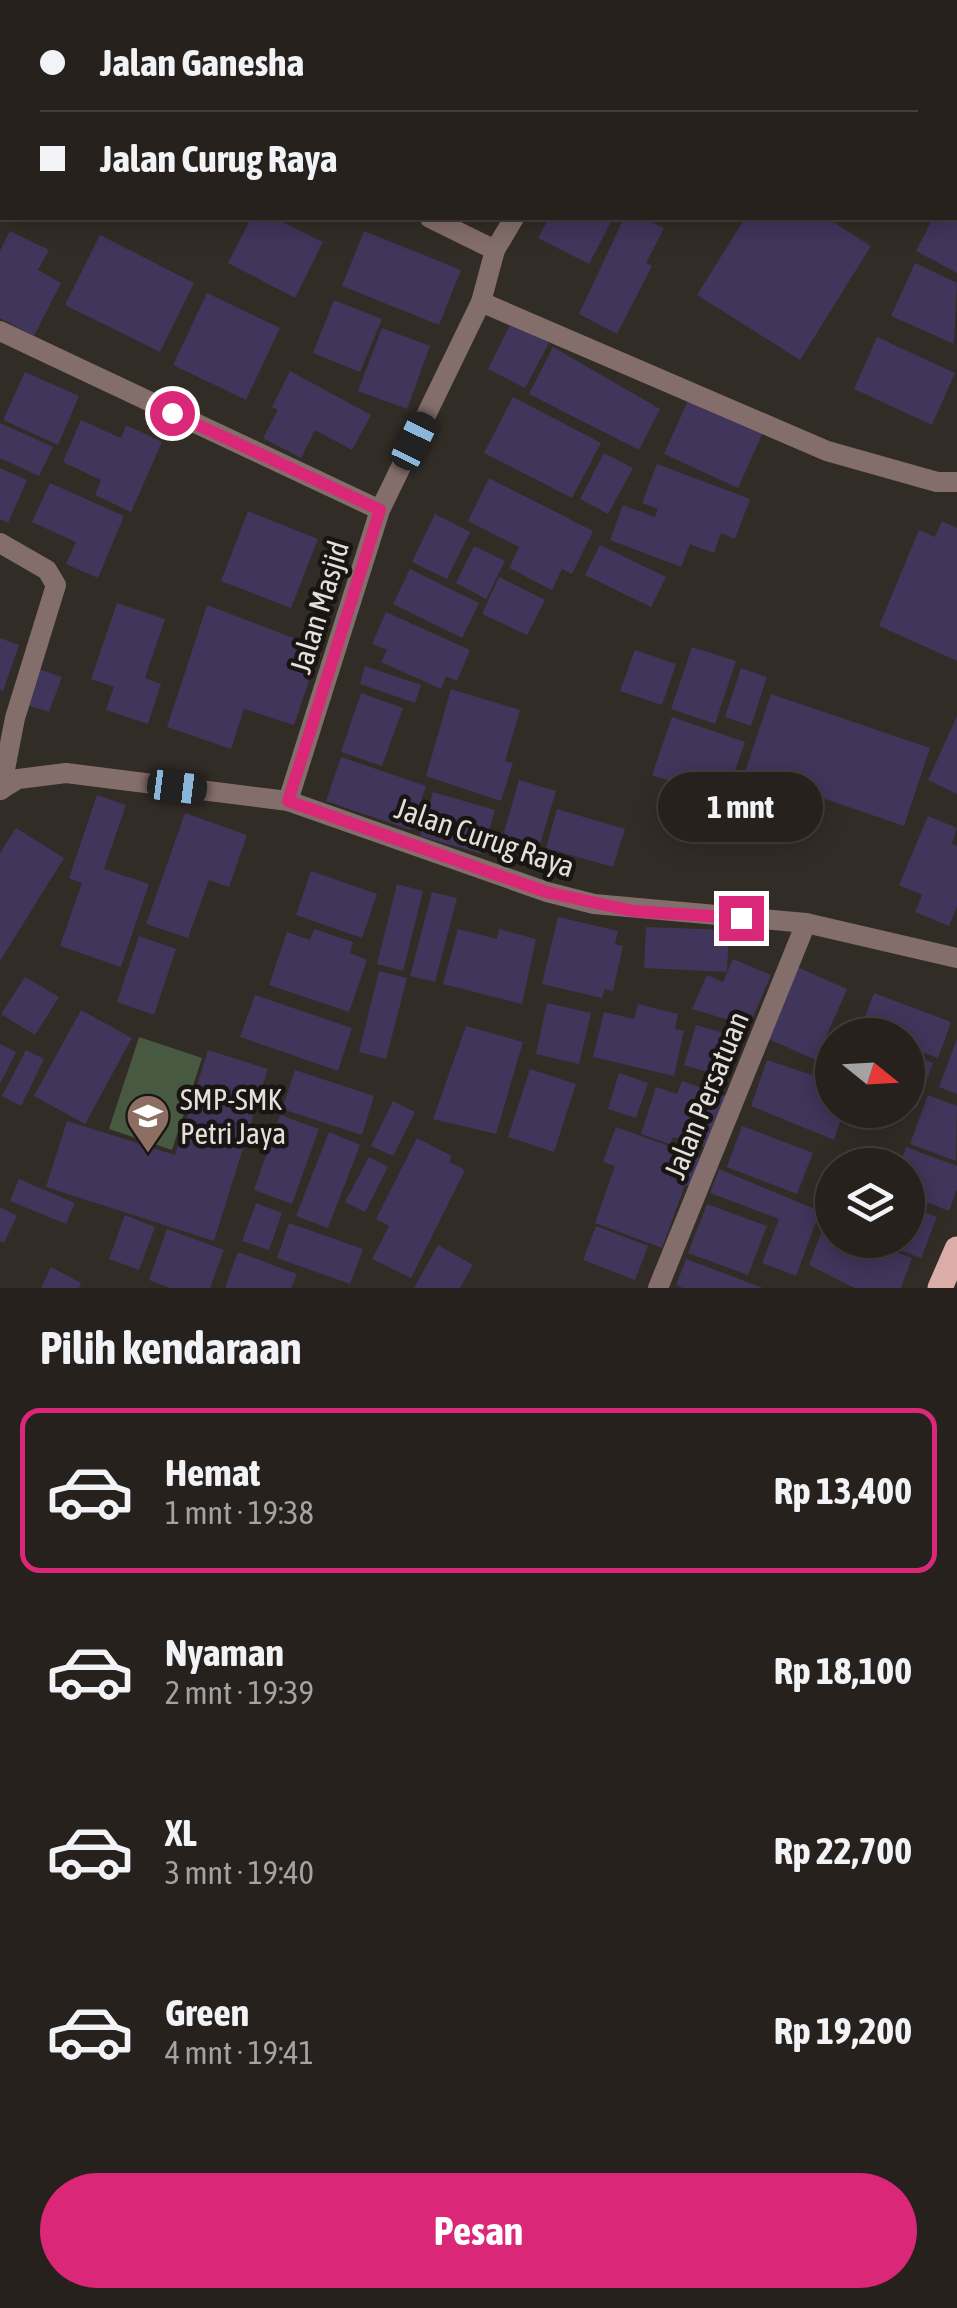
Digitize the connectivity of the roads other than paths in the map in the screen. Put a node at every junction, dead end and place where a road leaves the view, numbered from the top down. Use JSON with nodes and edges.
{"nodes":[{"id":1,"x":434,"y":220,"type":"edge"},
{"id":2,"x":513,"y":220,"type":"edge"},
{"id":3,"x":496,"y":250,"type":"junction"},
{"id":4,"x":481,"y":302,"type":"junction"},
{"id":5,"x":0,"y":331,"type":"edge"},
{"id":6,"x":957,"y":482,"type":"edge"},
{"id":7,"x":380,"y":510,"type":"junction"},
{"id":8,"x":0,"y":544,"type":"edge"},
{"id":9,"x":0,"y":790,"type":"edge"},
{"id":10,"x":288,"y":801,"type":"junction"},
{"id":11,"x":806,"y":923,"type":"junction"},
{"id":12,"x":957,"y":958,"type":"edge"},
{"id":13,"x":957,"y":1249,"type":"edge"},
{"id":14,"x":658,"y":1288,"type":"edge"},
{"id":15,"x":940,"y":1288,"type":"edge"}],
"edges":[{"from":1,"to":3,"type":"street"},
{"from":2,"to":3,"type":"street","name":"Jalan Masjid"},
{"from":3,"to":4,"type":"street","name":"Jalan Masjid"},
{"from":4,"to":6,"type":"street"},
{"from":4,"to":7,"type":"street","name":"Jalan Masjid"},
{"from":5,"to":7,"type":"street"},
{"from":7,"to":10,"type":"street","name":"Jalan Masjid"},
{"from":8,"to":9,"type":"street"},
{"from":9,"to":10,"type":"street","name":"Jalan Curug Raya"},
{"from":10,"to":11,"type":"street","name":"Jalan Curug Raya"},
{"from":11,"to":12,"type":"street","name":"Jalan Curug Raya"},
{"from":11,"to":14,"type":"street","name":"Jalan Persatuan"},
{"from":13,"to":15,"type":"main road"}]}
